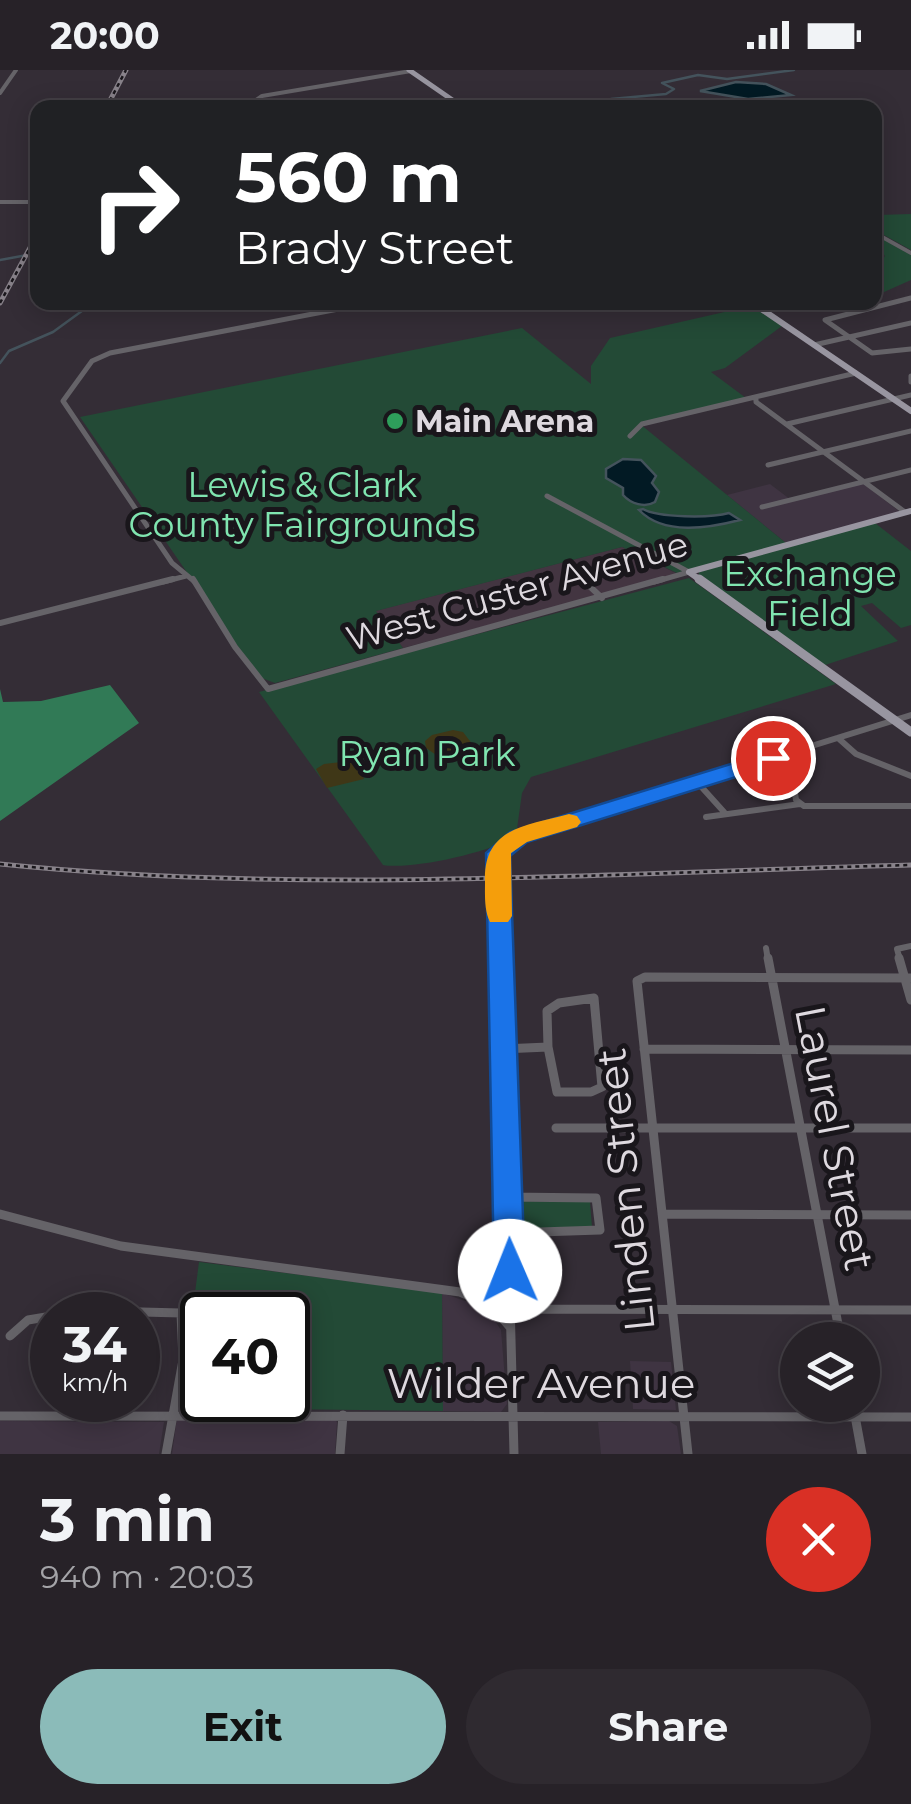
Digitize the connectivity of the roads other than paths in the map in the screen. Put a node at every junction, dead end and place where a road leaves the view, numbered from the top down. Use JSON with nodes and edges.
{"nodes":[{"id":1,"x":16,"y":70,"type":"edge"},
{"id":2,"x":410,"y":70,"type":"edge"},
{"id":3,"x":0,"y":92,"type":"edge"},
{"id":4,"x":256,"y":100,"type":"edge"},
{"id":5,"x":453,"y":100,"type":"edge"},
{"id":6,"x":0,"y":202,"type":"edge"},
{"id":7,"x":30,"y":202,"type":"edge"},
{"id":8,"x":882,"y":236,"type":"edge"},
{"id":9,"x":911,"y":253,"type":"edge"},
{"id":10,"x":911,"y":298,"type":"edge"},
{"id":11,"x":882,"y":305,"type":"edge"},
{"id":12,"x":335,"y":310,"type":"edge"},
{"id":13,"x":763,"y":310,"type":"edge"},
{"id":14,"x":864,"y":310,"type":"edge"},
{"id":15,"x":911,"y":324,"type":"edge"},
{"id":16,"x":847,"y":338,"type":"junction"},
{"id":17,"x":814,"y":345,"type":"junction"},
{"id":18,"x":911,"y":348,"type":"edge"},
{"id":19,"x":856,"y":373,"type":"junction"},
{"id":20,"x":911,"y":395,"type":"edge"},
{"id":21,"x":756,"y":397,"type":"junction"},
{"id":22,"x":894,"y":399,"type":"junction"},
{"id":23,"x":911,"y":410,"type":"edge"},
{"id":24,"x":786,"y":424,"type":"junction"},
{"id":25,"x":911,"y":430,"type":"edge"},
{"id":26,"x":630,"y":436,"type":"dead end"},
{"id":27,"x":823,"y":452,"type":"junction"},
{"id":28,"x":768,"y":465,"type":"dead end"},
{"id":29,"x":911,"y":470,"type":"edge"},
{"id":30,"x":863,"y":482,"type":"junction"},
{"id":31,"x":547,"y":496,"type":"dead end"},
{"id":32,"x":762,"y":507,"type":"dead end"},
{"id":33,"x":908,"y":512,"type":"edge"},
{"id":34,"x":688,"y":572,"type":"junction"},
{"id":35,"x":187,"y":576,"type":"junction"},
{"id":36,"x":582,"y":579,"type":"dead end"},
{"id":37,"x":602,"y":598,"type":"junction"},
{"id":38,"x":0,"y":623,"type":"edge"},
{"id":39,"x":911,"y":714,"type":"edge"},
{"id":40,"x":894,"y":720,"type":"junction"},
{"id":41,"x":911,"y":732,"type":"edge"},
{"id":42,"x":838,"y":738,"type":"junction"},
{"id":43,"x":773,"y":758,"type":"junction"},
{"id":44,"x":911,"y":776,"type":"edge"},
{"id":45,"x":697,"y":782,"type":"junction"},
{"id":46,"x":800,"y":804,"type":"junction"},
{"id":47,"x":911,"y":806,"type":"edge"},
{"id":48,"x":724,"y":812,"type":"junction"},
{"id":49,"x":706,"y":817,"type":"dead end"},
{"id":50,"x":907,"y":946,"type":"edge"},
{"id":51,"x":766,"y":948,"type":"dead end"},
{"id":52,"x":771,"y":978,"type":"junction"},
{"id":53,"x":908,"y":978,"type":"edge"},
{"id":54,"x":911,"y":1000,"type":"edge"},
{"id":55,"x":548,"y":1048,"type":"junction"},
{"id":56,"x":504,"y":1049,"type":"junction"},
{"id":57,"x":644,"y":1049,"type":"junction"},
{"id":58,"x":784,"y":1050,"type":"junction"},
{"id":59,"x":911,"y":1050,"type":"edge"},
{"id":60,"x":556,"y":1128,"type":"dead end"},
{"id":61,"x":652,"y":1128,"type":"junction"},
{"id":62,"x":911,"y":1128,"type":"edge"},
{"id":63,"x":799,"y":1129,"type":"junction"},
{"id":64,"x":508,"y":1197,"type":"junction"},
{"id":65,"x":0,"y":1214,"type":"edge"},
{"id":66,"x":662,"y":1214,"type":"junction"},
{"id":67,"x":816,"y":1214,"type":"junction"},
{"id":68,"x":911,"y":1215,"type":"edge"},
{"id":69,"x":509,"y":1233,"type":"junction"},
{"id":70,"x":510,"y":1309,"type":"junction"},
{"id":71,"x":672,"y":1310,"type":"junction"},
{"id":72,"x":835,"y":1310,"type":"junction"},
{"id":73,"x":911,"y":1310,"type":"edge"},
{"id":74,"x":160,"y":1311,"type":"edge"},
{"id":75,"x":30,"y":1320,"type":"edge"},
{"id":76,"x":837,"y":1322,"type":"edge"},
{"id":77,"x":511,"y":1328,"type":"junction"},
{"id":78,"x":10,"y":1336,"type":"dead end"},
{"id":79,"x":780,"y":1413,"type":"edge"},
{"id":80,"x":343,"y":1414,"type":"junction"},
{"id":81,"x":880,"y":1414,"type":"edge"},
{"id":82,"x":513,"y":1415,"type":"junction"},
{"id":83,"x":0,"y":1416,"type":"edge"},
{"id":84,"x":171,"y":1416,"type":"junction"},
{"id":85,"x":682,"y":1416,"type":"junction"},
{"id":86,"x":911,"y":1417,"type":"edge"},
{"id":87,"x":856,"y":1422,"type":"edge"},
{"id":88,"x":166,"y":1454,"type":"edge"},
{"id":89,"x":340,"y":1454,"type":"edge"},
{"id":90,"x":514,"y":1454,"type":"edge"},
{"id":91,"x":688,"y":1454,"type":"edge"},
{"id":92,"x":862,"y":1454,"type":"edge"}],
"edges":[{"from":1,"to":3,"type":"street"},
{"from":2,"to":4,"type":"street"},
{"from":2,"to":5,"type":"main road"},
{"from":6,"to":7,"type":"street"},
{"from":8,"to":9,"type":"street"},
{"from":10,"to":11,"type":"street"},
{"from":12,"to":35,"type":"street"},
{"from":13,"to":17,"type":"main road"},
{"from":14,"to":16,"type":"street"},
{"from":15,"to":16,"type":"street"},
{"from":16,"to":17,"type":"street"},
{"from":16,"to":18,"type":"street"},
{"from":17,"to":19,"type":"main road"},
{"from":19,"to":21,"type":"street"},
{"from":19,"to":22,"type":"main road"},
{"from":20,"to":22,"type":"street"},
{"from":21,"to":24,"type":"street"},
{"from":21,"to":26,"type":"street"},
{"from":22,"to":23,"type":"main road"},
{"from":22,"to":24,"type":"street"},
{"from":24,"to":27,"type":"street"},
{"from":25,"to":27,"type":"street"},
{"from":27,"to":28,"type":"street"},
{"from":27,"to":30,"type":"street"},
{"from":29,"to":30,"type":"street"},
{"from":30,"to":32,"type":"street"},
{"from":30,"to":33,"type":"street"},
{"from":31,"to":34,"type":"street"},
{"from":33,"to":34,"type":"main road","name":"West Custer Avenue"},
{"from":34,"to":37,"type":"street","name":"West Custer Avenue"},
{"from":34,"to":40,"type":"main road"},
{"from":35,"to":37,"type":"street","name":"West Custer Avenue"},
{"from":35,"to":38,"type":"street"},
{"from":36,"to":37,"type":"street"},
{"from":39,"to":40,"type":"street"},
{"from":40,"to":41,"type":"main road"},
{"from":40,"to":42,"type":"street"},
{"from":42,"to":43,"type":"street"},
{"from":42,"to":44,"type":"street"},
{"from":43,"to":45,"type":"street"},
{"from":43,"to":46,"type":"street"},
{"from":45,"to":48,"type":"street"},
{"from":45,"to":56,"type":"street"},
{"from":46,"to":47,"type":"street"},
{"from":46,"to":48,"type":"street"},
{"from":48,"to":49,"type":"street"},
{"from":50,"to":53,"type":"street"},
{"from":51,"to":52,"type":"street","name":"Laurel Street"},
{"from":52,"to":53,"type":"street"},
{"from":52,"to":57,"type":"street","name":"Linden Street"},
{"from":52,"to":58,"type":"street","name":"Laurel Street"},
{"from":53,"to":54,"type":"street"},
{"from":55,"to":55,"type":"street"},
{"from":55,"to":56,"type":"street"},
{"from":56,"to":64,"type":"street"},
{"from":57,"to":58,"type":"street"},
{"from":57,"to":61,"type":"street","name":"Linden Street"},
{"from":58,"to":59,"type":"street"},
{"from":58,"to":63,"type":"street","name":"Laurel Street"},
{"from":60,"to":61,"type":"street"},
{"from":61,"to":63,"type":"street"},
{"from":61,"to":66,"type":"street","name":"Linden Street"},
{"from":62,"to":63,"type":"street"},
{"from":63,"to":67,"type":"street","name":"Laurel Street"},
{"from":64,"to":69,"type":"street"},
{"from":64,"to":69,"type":"street"},
{"from":65,"to":77,"type":"street"},
{"from":66,"to":67,"type":"street"},
{"from":66,"to":71,"type":"street","name":"Linden Street"},
{"from":67,"to":68,"type":"street"},
{"from":67,"to":72,"type":"street","name":"Laurel Street"},
{"from":69,"to":70,"type":"street"},
{"from":70,"to":71,"type":"street"},
{"from":70,"to":77,"type":"street"},
{"from":71,"to":72,"type":"street"},
{"from":71,"to":85,"type":"street","name":"Linden Street"},
{"from":72,"to":73,"type":"street"},
{"from":72,"to":76,"type":"street","name":"Laurel Street"},
{"from":74,"to":84,"type":"street"},
{"from":75,"to":78,"type":"street"},
{"from":77,"to":82,"type":"street"},
{"from":79,"to":85,"type":"street","name":"Wilder Avenue"},
{"from":80,"to":82,"type":"street","name":"Wilder Avenue"},
{"from":80,"to":84,"type":"street","name":"Wilder Avenue"},
{"from":80,"to":89,"type":"street"},
{"from":81,"to":86,"type":"street","name":"Wilder Avenue"},
{"from":82,"to":85,"type":"street","name":"Wilder Avenue"},
{"from":82,"to":90,"type":"street"},
{"from":83,"to":84,"type":"street","name":"Wilder Avenue"},
{"from":84,"to":88,"type":"street"},
{"from":85,"to":91,"type":"street","name":"Linden Street"},
{"from":87,"to":92,"type":"street"}]}
